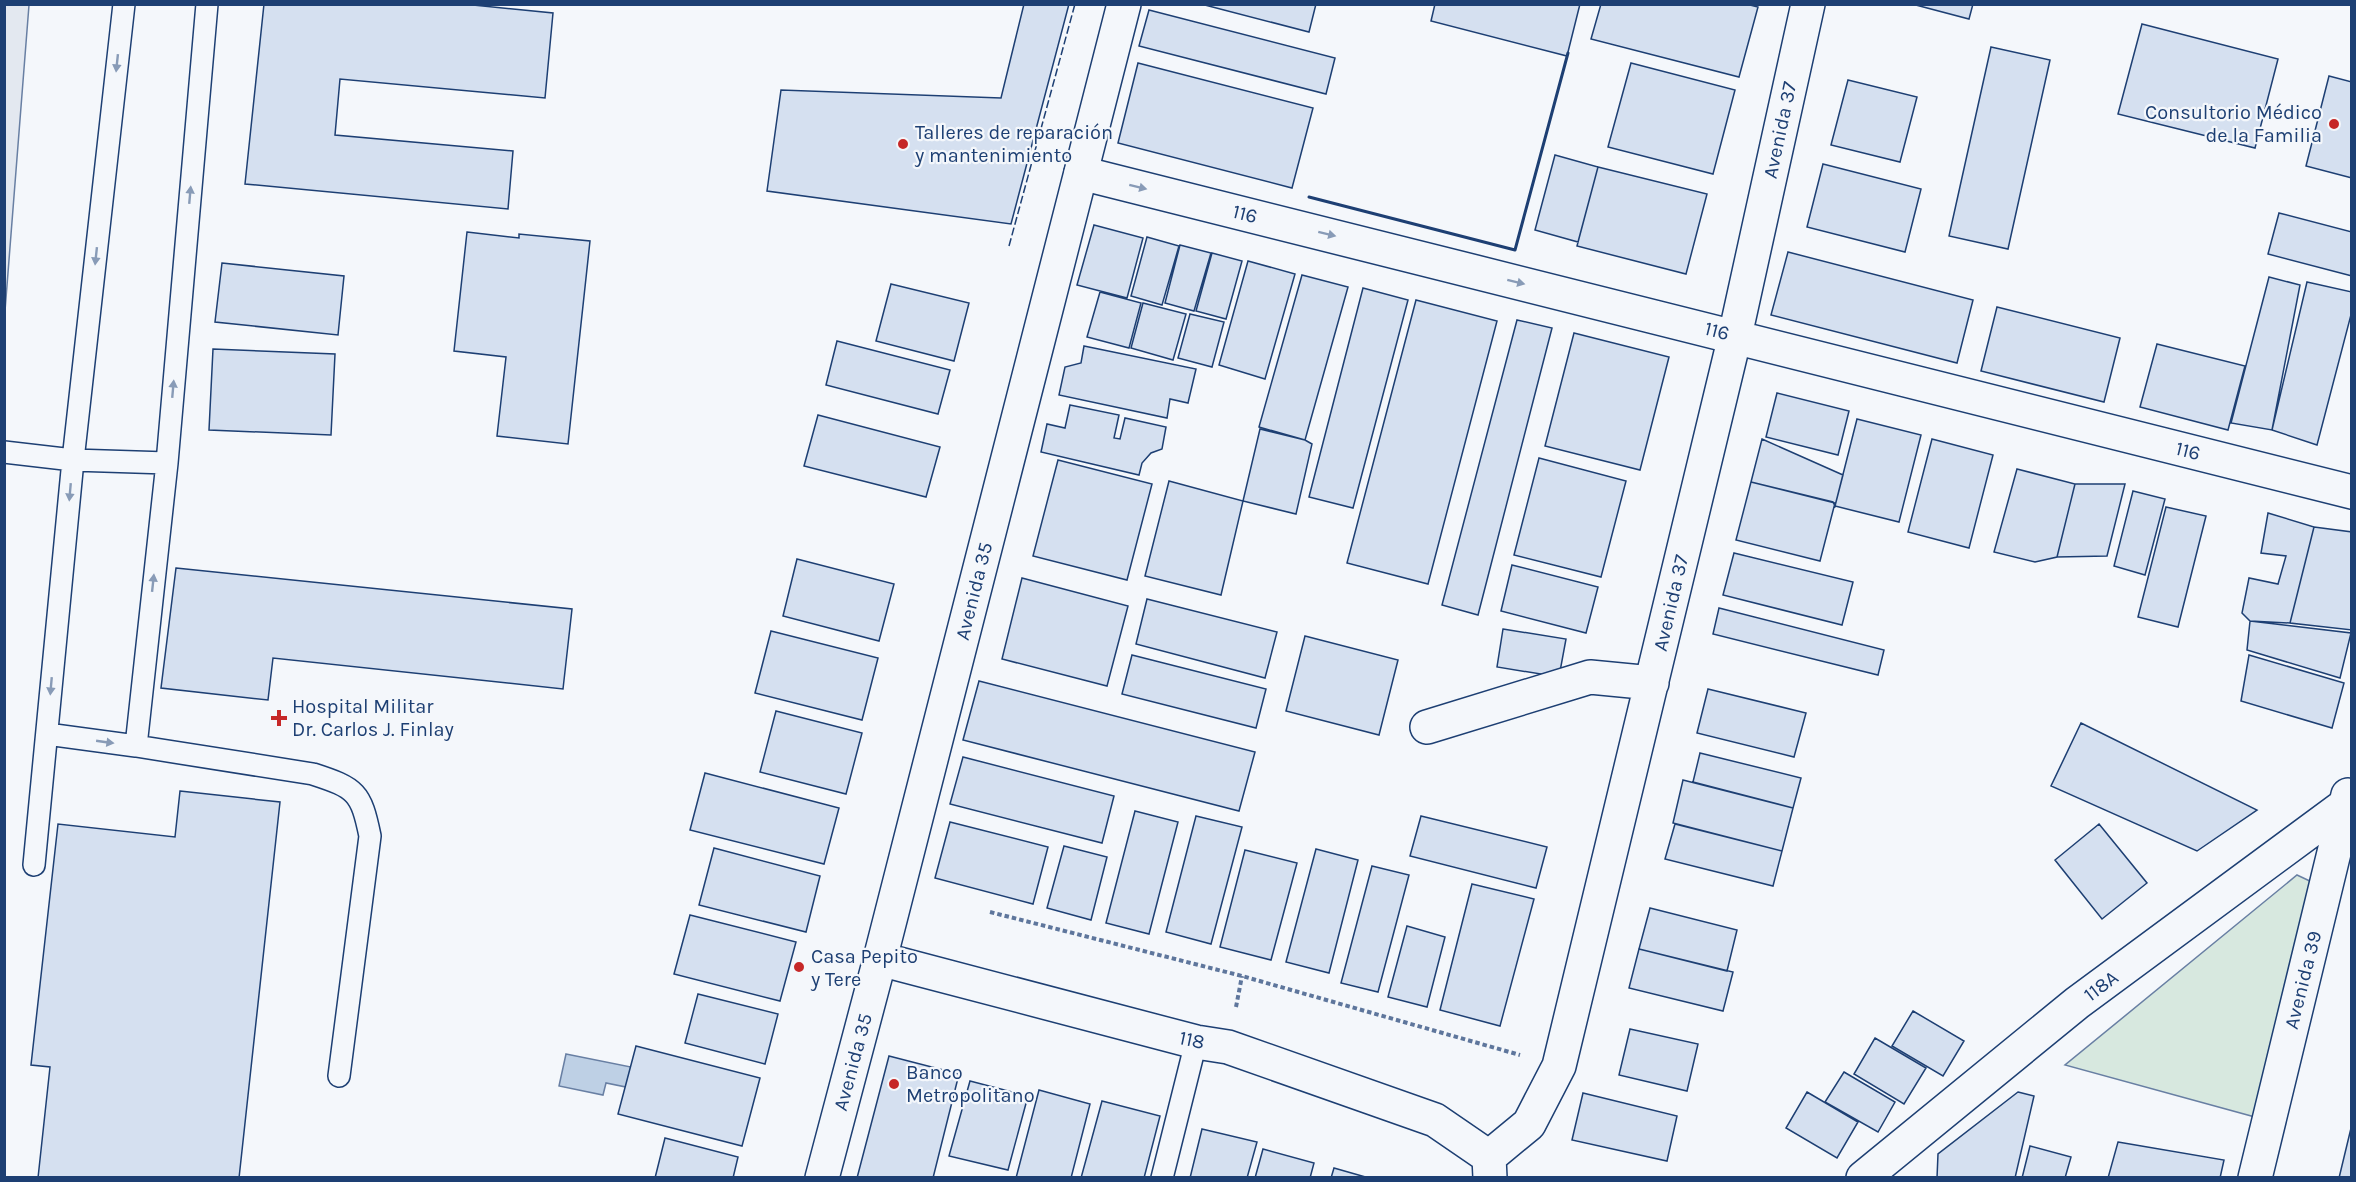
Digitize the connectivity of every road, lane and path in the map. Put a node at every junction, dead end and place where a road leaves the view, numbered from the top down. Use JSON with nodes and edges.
{"nodes":[{"id":1,"x":124,"y":4,"type":"edge"},
{"id":2,"x":207,"y":4,"type":"edge"},
{"id":3,"x":1124,"y":4,"type":"edge"},
{"id":4,"x":1808,"y":4,"type":"edge"},
{"id":5,"x":1081,"y":173,"type":"junction"},
{"id":6,"x":1735,"y":336,"type":"junction"},
{"id":7,"x":4,"y":452,"type":"edge"},
{"id":8,"x":73,"y":460,"type":"junction"},
{"id":9,"x":167,"y":463,"type":"junction"},
{"id":10,"x":2352,"y":492,"type":"edge"},
{"id":11,"x":1652,"y":683,"type":"junction"},
{"id":12,"x":1427,"y":727,"type":"dead end"},
{"id":13,"x":47,"y":734,"type":"junction"},
{"id":14,"x":135,"y":746,"type":"junction"},
{"id":15,"x":2350,"y":795,"type":"edge"},
{"id":16,"x":34,"y":865,"type":"dead end"},
{"id":17,"x":990,"y":912,"type":"dead end"},
{"id":18,"x":880,"y":959,"type":"junction"},
{"id":19,"x":1196,"y":1042,"type":"junction"},
{"id":20,"x":1559,"y":1066,"type":"junction"},
{"id":21,"x":339,"y":1076,"type":"dead end"},
{"id":22,"x":1489,"y":1167,"type":"edge"},
{"id":23,"x":822,"y":1178,"type":"edge"},
{"id":24,"x":1162,"y":1178,"type":"edge"},
{"id":25,"x":1863,"y":1178,"type":"edge"},
{"id":26,"x":2255,"y":1178,"type":"edge"}],
"edges":[{"from":1,"to":8,"type":"lane","one_way":true},
{"from":9,"to":2,"type":"lane","one_way":true},
{"from":3,"to":5,"type":"street","name":"Avenida 35"},
{"from":4,"to":6,"type":"street","name":"Avenida 37"},
{"from":5,"to":6,"type":"street","name":"116","one_way":true},
{"from":5,"to":18,"type":"street","name":"Avenida 35"},
{"from":6,"to":10,"type":"street","name":"116"},
{"from":6,"to":11,"type":"street","name":"Avenida 37"},
{"from":7,"to":8,"type":"lane"},
{"from":8,"to":9,"type":"lane"},
{"from":8,"to":13,"type":"lane","one_way":true},
{"from":14,"to":9,"type":"lane","one_way":true},
{"from":11,"to":12,"type":"street"},
{"from":11,"to":20,"type":"street","name":"Avenida 37"},
{"from":13,"to":14,"type":"lane","one_way":true},
{"from":13,"to":16,"type":"lane"},
{"from":14,"to":21,"type":"lane"},
{"from":15,"to":25,"type":"street","name":"118A"},
{"from":15,"to":26,"type":"street","name":"Avenida 39"},
{"from":17,"to":20,"type":"path"},
{"from":18,"to":19,"type":"street","name":"118"},
{"from":18,"to":23,"type":"street","name":"Avenida 35"},
{"from":19,"to":22,"type":"street","name":"118"},
{"from":19,"to":24,"type":"lane"},
{"from":20,"to":22,"type":"street","name":"Avenida 37"}]}
